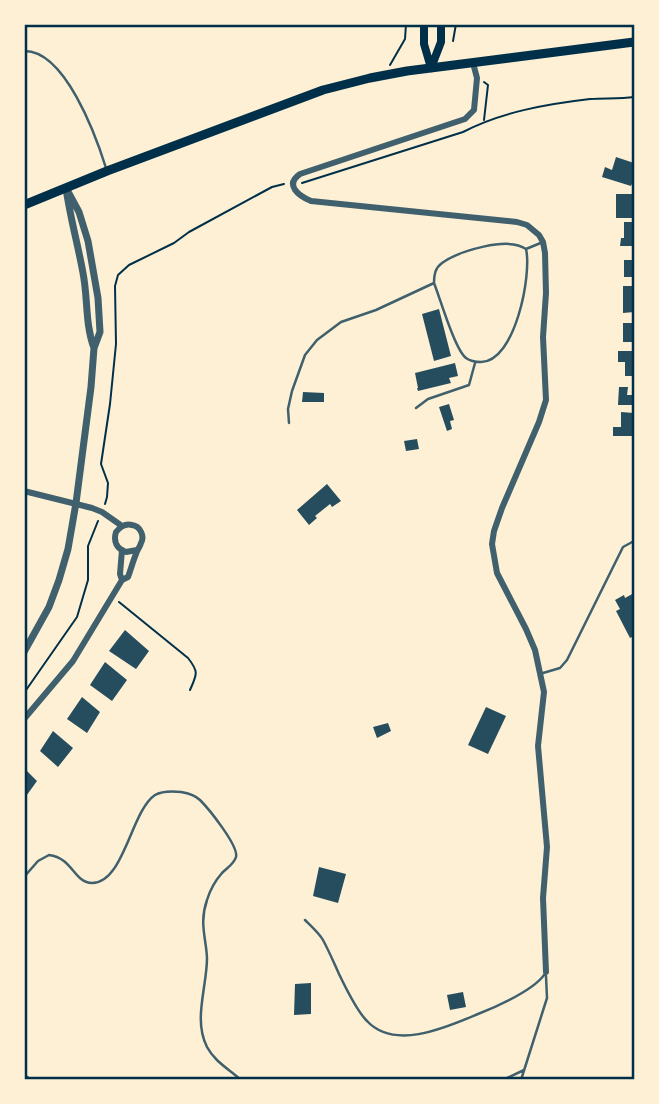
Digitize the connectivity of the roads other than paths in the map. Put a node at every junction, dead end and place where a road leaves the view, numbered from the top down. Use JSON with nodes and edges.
{"nodes":[{"id":1,"x":424,"y":24,"type":"edge"},
{"id":2,"x":441,"y":24,"type":"edge"},
{"id":3,"x":635,"y":42,"type":"edge"},
{"id":4,"x":24,"y":51,"type":"edge"},
{"id":5,"x":473,"y":63,"type":"junction"},
{"id":6,"x":431,"y":68,"type":"junction"},
{"id":7,"x":107,"y":171,"type":"junction"},
{"id":8,"x":65,"y":188,"type":"junction"},
{"id":9,"x":24,"y":205,"type":"edge"},
{"id":10,"x":543,"y":242,"type":"junction"},
{"id":11,"x":526,"y":249,"type":"junction"},
{"id":12,"x":434,"y":283,"type":"junction"},
{"id":13,"x":94,"y":348,"type":"junction"},
{"id":14,"x":475,"y":362,"type":"junction"},
{"id":15,"x":416,"y":408,"type":"dead end"},
{"id":16,"x":289,"y":423,"type":"dead end"},
{"id":17,"x":24,"y":491,"type":"edge"},
{"id":18,"x":76,"y":503,"type":"junction"},
{"id":19,"x":122,"y":526,"type":"junction"},
{"id":20,"x":635,"y":541,"type":"edge"},
{"id":21,"x":137,"y":550,"type":"junction"},
{"id":22,"x":122,"y":551,"type":"junction"},
{"id":23,"x":122,"y":580,"type":"junction"},
{"id":24,"x":24,"y":652,"type":"edge"},
{"id":25,"x":540,"y":674,"type":"junction"},
{"id":26,"x":24,"y":719,"type":"edge"},
{"id":27,"x":24,"y":877,"type":"edge"},
{"id":28,"x":305,"y":920,"type":"dead end"},
{"id":29,"x":546,"y":972,"type":"junction"},
{"id":30,"x":524,"y":1070,"type":"junction"},
{"id":31,"x":24,"y":1075,"type":"edge"},
{"id":32,"x":32,"y":1080,"type":"edge"},
{"id":33,"x":241,"y":1080,"type":"edge"},
{"id":34,"x":498,"y":1080,"type":"edge"},
{"id":35,"x":521,"y":1080,"type":"edge"}],
"edges":[{"from":1,"to":6,"type":"main road"},
{"from":2,"to":6,"type":"main road"},
{"from":3,"to":5,"type":"main road"},
{"from":4,"to":7,"type":"lane"},
{"from":5,"to":6,"type":"main road"},
{"from":5,"to":10,"type":"street"},
{"from":6,"to":7,"type":"main road"},
{"from":7,"to":8,"type":"main road"},
{"from":8,"to":9,"type":"main road"},
{"from":8,"to":13,"type":"street"},
{"from":8,"to":13,"type":"street"},
{"from":10,"to":11,"type":"lane"},
{"from":10,"to":25,"type":"street"},
{"from":11,"to":12,"type":"lane"},
{"from":11,"to":14,"type":"lane"},
{"from":12,"to":14,"type":"lane"},
{"from":12,"to":16,"type":"lane"},
{"from":13,"to":18,"type":"street"},
{"from":14,"to":15,"type":"lane"},
{"from":17,"to":18,"type":"street"},
{"from":18,"to":19,"type":"street"},
{"from":18,"to":24,"type":"street"},
{"from":19,"to":21,"type":"street"},
{"from":19,"to":22,"type":"street"},
{"from":20,"to":25,"type":"lane"},
{"from":21,"to":22,"type":"street"},
{"from":21,"to":23,"type":"street"},
{"from":22,"to":23,"type":"street"},
{"from":23,"to":26,"type":"street"},
{"from":25,"to":29,"type":"street"},
{"from":27,"to":33,"type":"lane"},
{"from":28,"to":29,"type":"lane"},
{"from":29,"to":30,"type":"lane"},
{"from":30,"to":34,"type":"lane"},
{"from":30,"to":35,"type":"lane"},
{"from":31,"to":32,"type":"lane"}]}
